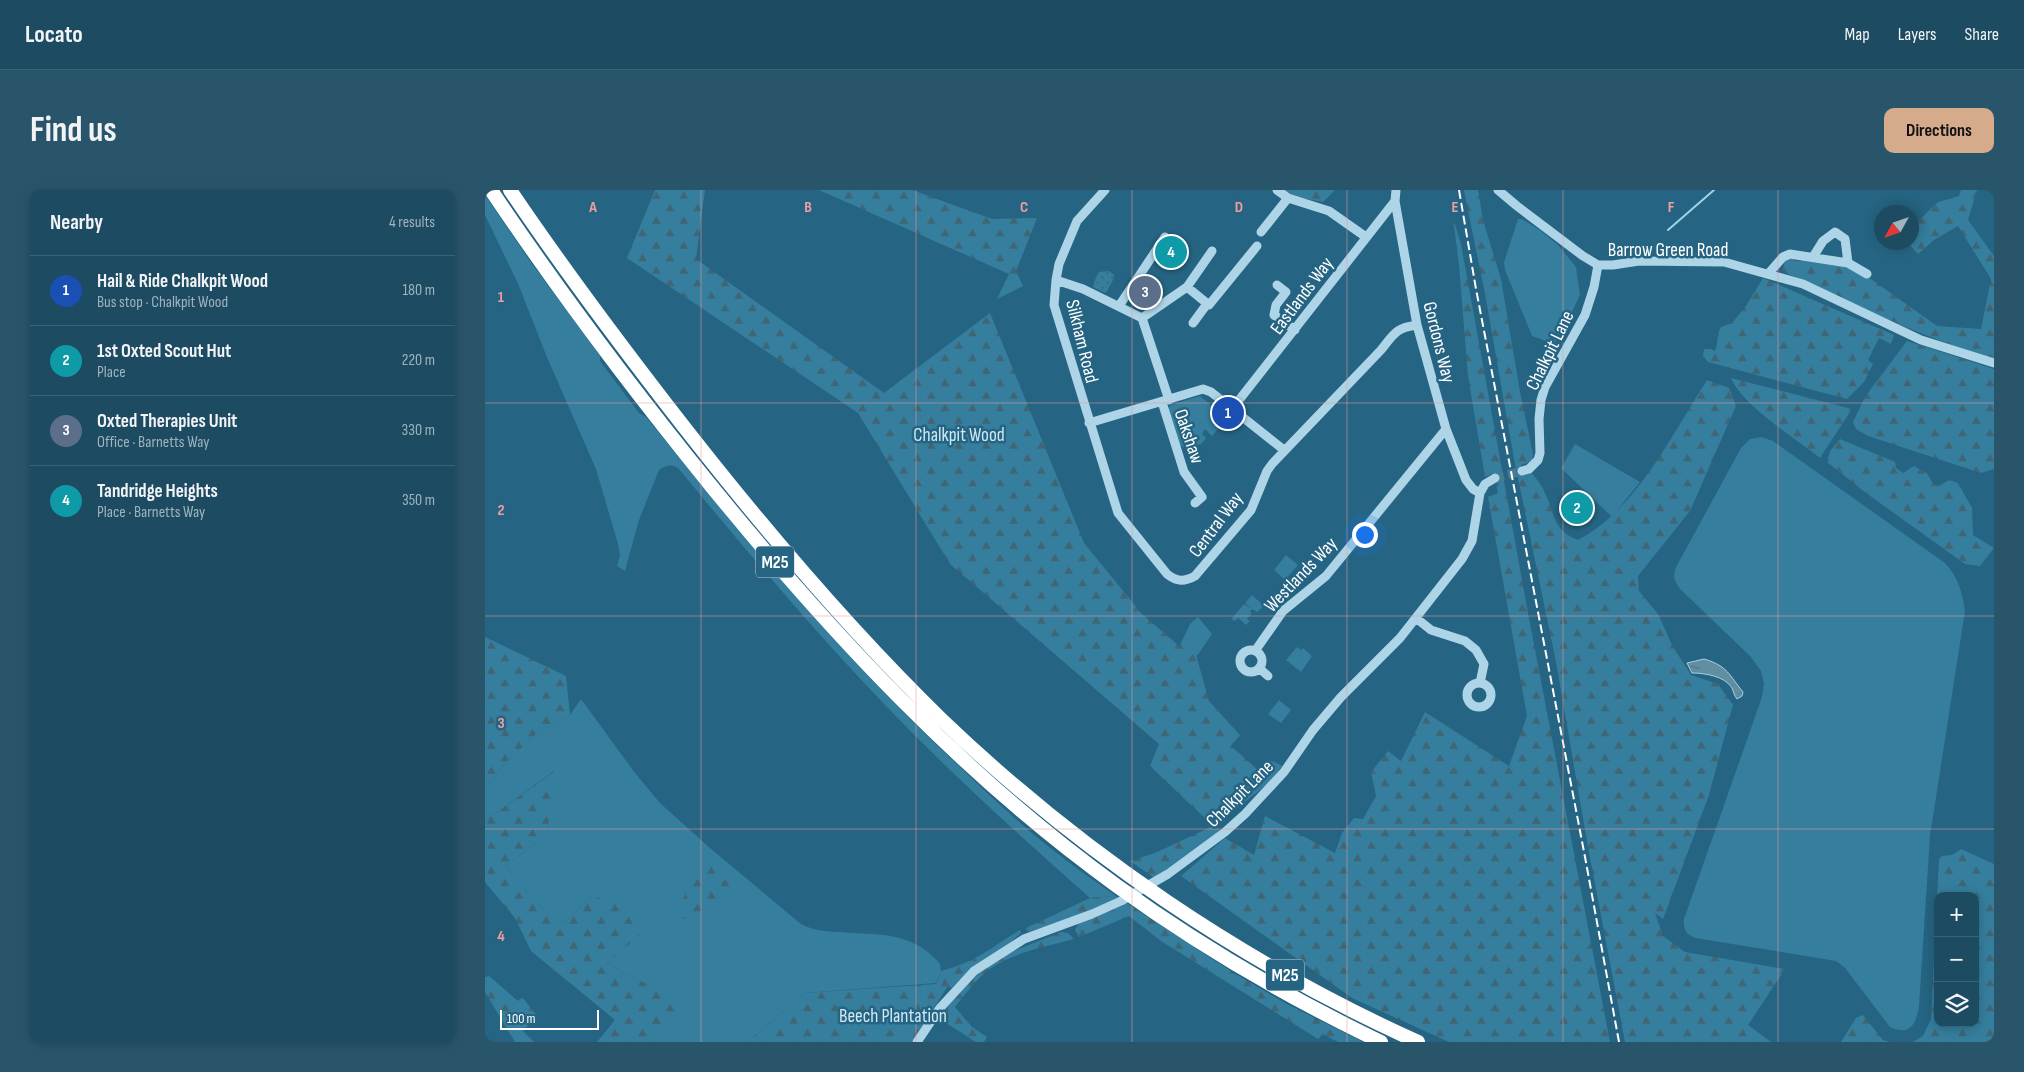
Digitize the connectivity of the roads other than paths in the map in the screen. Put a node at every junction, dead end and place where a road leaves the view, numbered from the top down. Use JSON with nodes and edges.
{"nodes":[{"id":1,"x":491,"y":190,"type":"edge"},
{"id":2,"x":510,"y":190,"type":"edge"},
{"id":3,"x":1105,"y":190,"type":"edge"},
{"id":4,"x":1277,"y":190,"type":"edge"},
{"id":5,"x":1396,"y":190,"type":"edge"},
{"id":6,"x":1498,"y":190,"type":"edge"},
{"id":7,"x":1288,"y":198,"type":"junction"},
{"id":8,"x":1395,"y":202,"type":"junction"},
{"id":9,"x":1261,"y":232,"type":"dead end"},
{"id":10,"x":1165,"y":237,"type":"dead end"},
{"id":11,"x":1366,"y":237,"type":"junction"},
{"id":12,"x":1257,"y":246,"type":"dead end"},
{"id":13,"x":1212,"y":251,"type":"dead end"},
{"id":14,"x":1813,"y":257,"type":"junction"},
{"id":15,"x":1848,"y":263,"type":"junction"},
{"id":16,"x":1598,"y":265,"type":"junction"},
{"id":17,"x":1768,"y":274,"type":"junction"},
{"id":18,"x":1867,"y":274,"type":"dead end"},
{"id":19,"x":1055,"y":280,"type":"junction"},
{"id":20,"x":1277,"y":285,"type":"dead end"},
{"id":21,"x":1187,"y":287,"type":"junction"},
{"id":22,"x":1207,"y":304,"type":"junction"},
{"id":23,"x":1119,"y":306,"type":"junction"},
{"id":24,"x":1142,"y":318,"type":"junction"},
{"id":25,"x":1193,"y":323,"type":"dead end"},
{"id":26,"x":1417,"y":326,"type":"junction"},
{"id":27,"x":1295,"y":330,"type":"junction"},
{"id":28,"x":1994,"y":364,"type":"edge"},
{"id":29,"x":1165,"y":401,"type":"junction"},
{"id":30,"x":1232,"y":408,"type":"junction"},
{"id":31,"x":1089,"y":424,"type":"junction"},
{"id":32,"x":1446,"y":429,"type":"junction"},
{"id":33,"x":1284,"y":450,"type":"junction"},
{"id":34,"x":1522,"y":471,"type":"tunnel mouth"},
{"id":35,"x":1495,"y":478,"type":"tunnel mouth"},
{"id":36,"x":1480,"y":493,"type":"junction"},
{"id":37,"x":1195,"y":504,"type":"dead end"},
{"id":38,"x":1417,"y":618,"type":"junction"},
{"id":39,"x":1255,"y":651,"type":"junction"},
{"id":40,"x":1259,"y":668,"type":"junction"},
{"id":41,"x":1268,"y":676,"type":"dead end"},
{"id":42,"x":1480,"y":683,"type":"dead end"},
{"id":43,"x":917,"y":1042,"type":"edge"},
{"id":44,"x":1381,"y":1042,"type":"edge"},
{"id":45,"x":1418,"y":1042,"type":"edge"}],
"edges":[{"from":1,"to":44,"type":"highway","number":"M25"},
{"from":2,"to":45,"type":"highway","number":"M25"},
{"from":3,"to":19,"type":"street","name":"Silkham Road"},
{"from":4,"to":7,"type":"street"},
{"from":5,"to":8,"type":"street","name":"Gordons Way"},
{"from":6,"to":16,"type":"street","name":"Barrow Green Road"},
{"from":7,"to":9,"type":"street"},
{"from":7,"to":11,"type":"street"},
{"from":8,"to":11,"type":"street","name":"Eastlands Way"},
{"from":8,"to":26,"type":"street","name":"Gordons Way"},
{"from":10,"to":23,"type":"street"},
{"from":11,"to":27,"type":"street","name":"Eastlands Way"},
{"from":12,"to":22,"type":"street"},
{"from":13,"to":21,"type":"street"},
{"from":14,"to":15,"type":"street"},
{"from":14,"to":15,"type":"street"},
{"from":14,"to":17,"type":"street"},
{"from":15,"to":18,"type":"street"},
{"from":16,"to":17,"type":"street","name":"Barrow Green Road"},
{"from":16,"to":34,"type":"street","name":"Chalkpit Lane"},
{"from":17,"to":28,"type":"street","name":"Barrow Green Road"},
{"from":19,"to":23,"type":"street"},
{"from":19,"to":31,"type":"street","name":"Silkham Road"},
{"from":20,"to":27,"type":"street"},
{"from":21,"to":22,"type":"street"},
{"from":21,"to":24,"type":"street"},
{"from":22,"to":25,"type":"street"},
{"from":23,"to":24,"type":"street"},
{"from":24,"to":29,"type":"street"},
{"from":26,"to":32,"type":"street","name":"Gordons Way"},
{"from":26,"to":33,"type":"street","name":"Central Way"},
{"from":27,"to":30,"type":"street","name":"Eastlands Way"},
{"from":29,"to":30,"type":"street"},
{"from":29,"to":31,"type":"street"},
{"from":29,"to":37,"type":"street","name":"Oakshaw"},
{"from":30,"to":33,"type":"street"},
{"from":31,"to":33,"type":"street","name":"Central Way"},
{"from":32,"to":36,"type":"street","name":"Gordons Way"},
{"from":32,"to":39,"type":"street","name":"Westlands Way"},
{"from":35,"to":36,"type":"street"},
{"from":36,"to":38,"type":"street","name":"Chalkpit Lane"},
{"from":38,"to":42,"type":"street"},
{"from":38,"to":43,"type":"street","name":"Chalkpit Lane"},
{"from":39,"to":40,"type":"street"},
{"from":39,"to":40,"type":"street"},
{"from":40,"to":41,"type":"street"}]}
